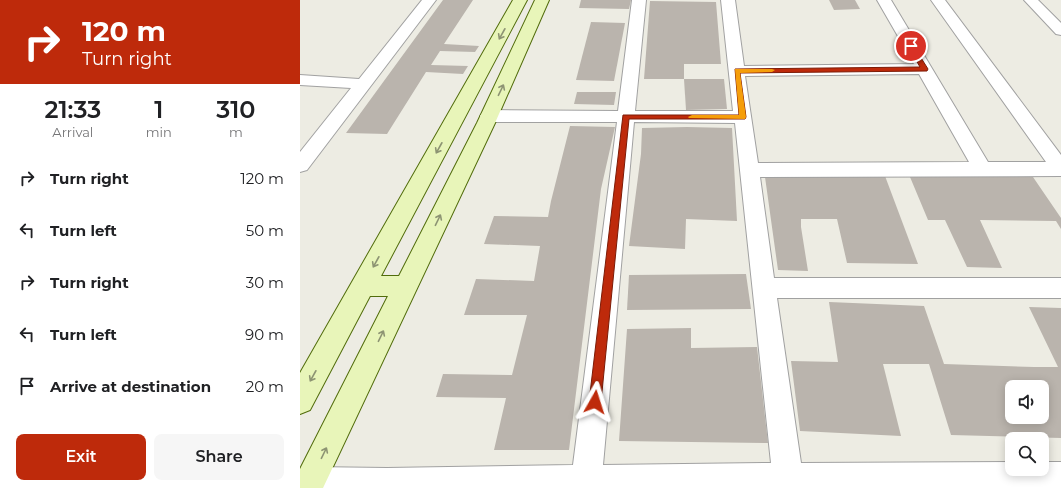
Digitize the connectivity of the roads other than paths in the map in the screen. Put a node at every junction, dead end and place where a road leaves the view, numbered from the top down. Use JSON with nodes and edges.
{"nodes":[{"id":1,"x":429,"y":0,"type":"edge"},
{"id":2,"x":520,"y":0,"type":"edge"},
{"id":3,"x":542,"y":0,"type":"edge"},
{"id":4,"x":639,"y":0,"type":"edge"},
{"id":5,"x":728,"y":0,"type":"edge"},
{"id":6,"x":884,"y":0,"type":"edge"},
{"id":7,"x":938,"y":0,"type":"edge"},
{"id":8,"x":1031,"y":0,"type":"edge"},
{"id":9,"x":1061,"y":31,"type":"edge"},
{"id":10,"x":924,"y":69,"type":"junction"},
{"id":11,"x":737,"y":71,"type":"junction"},
{"id":12,"x":300,"y":80,"type":"edge"},
{"id":13,"x":363,"y":84,"type":"junction"},
{"id":14,"x":488,"y":116,"type":"junction"},
{"id":15,"x":626,"y":117,"type":"junction"},
{"id":16,"x":743,"y":117,"type":"junction"},
{"id":17,"x":300,"y":165,"type":"edge"},
{"id":18,"x":1061,"y":169,"type":"edge"},
{"id":19,"x":750,"y":170,"type":"junction"},
{"id":20,"x":983,"y":170,"type":"junction"},
{"id":21,"x":363,"y":285,"type":"junction"},
{"id":22,"x":406,"y":288,"type":"junction"},
{"id":23,"x":764,"y":288,"type":"junction"},
{"id":24,"x":1061,"y":288,"type":"edge"},
{"id":25,"x":300,"y":400,"type":"edge"},
{"id":26,"x":1061,"y":477,"type":"edge"},
{"id":27,"x":788,"y":478,"type":"junction"},
{"id":28,"x":586,"y":481,"type":"junction"},
{"id":29,"x":858,"y":483,"type":"edge"},
{"id":30,"x":308,"y":485,"type":"edge"},
{"id":31,"x":386,"y":486,"type":"edge"}],
"edges":[{"from":1,"to":13,"type":"street"},
{"from":2,"to":21,"type":"street","one_way":true},
{"from":14,"to":3,"type":"street","one_way":true},
{"from":4,"to":15,"type":"street"},
{"from":5,"to":11,"type":"street"},
{"from":6,"to":10,"type":"street"},
{"from":7,"to":18,"type":"street"},
{"from":8,"to":9,"type":"street"},
{"from":10,"to":11,"type":"street"},
{"from":10,"to":20,"type":"street"},
{"from":11,"to":16,"type":"street"},
{"from":12,"to":13,"type":"street"},
{"from":13,"to":17,"type":"street"},
{"from":14,"to":15,"type":"street"},
{"from":22,"to":14,"type":"street","one_way":true},
{"from":15,"to":16,"type":"street"},
{"from":15,"to":28,"type":"street"},
{"from":16,"to":19,"type":"street"},
{"from":18,"to":20,"type":"street"},
{"from":19,"to":20,"type":"street"},
{"from":19,"to":23,"type":"street"},
{"from":21,"to":22,"type":"street"},
{"from":21,"to":25,"type":"street","one_way":true},
{"from":30,"to":22,"type":"street","one_way":true},
{"from":23,"to":24,"type":"street"},
{"from":23,"to":27,"type":"street"},
{"from":26,"to":29,"type":"street"},
{"from":27,"to":28,"type":"street"},
{"from":27,"to":29,"type":"street"},
{"from":28,"to":31,"type":"street"},
{"from":30,"to":31,"type":"street"}]}
